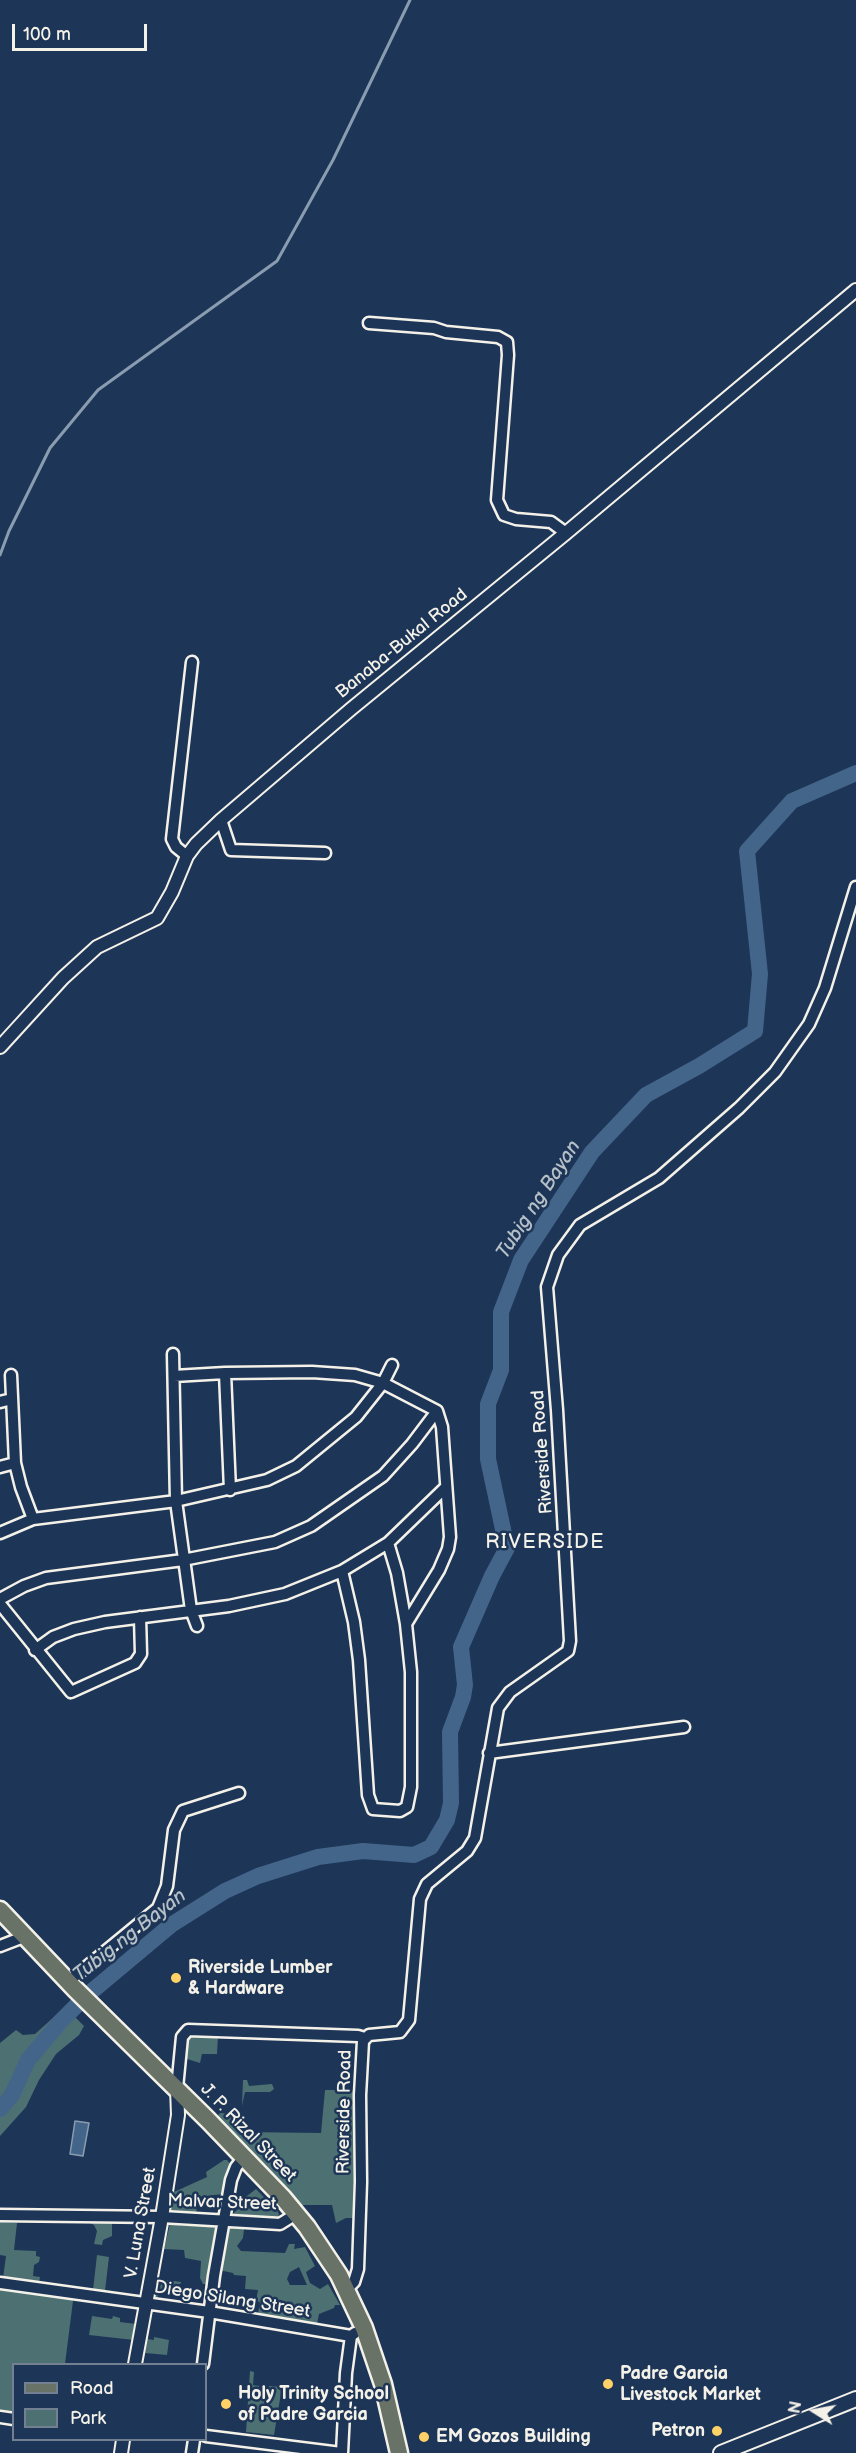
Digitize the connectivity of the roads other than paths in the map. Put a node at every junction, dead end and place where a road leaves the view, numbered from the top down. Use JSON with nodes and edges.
{"nodes":[{"id":1,"x":856,"y":290,"type":"edge"},
{"id":2,"x":369,"y":323,"type":"dead end"},
{"id":3,"x":566,"y":532,"type":"junction"},
{"id":4,"x":192,"y":662,"type":"dead end"},
{"id":5,"x":221,"y":820,"type":"junction"},
{"id":6,"x":325,"y":853,"type":"dead end"},
{"id":7,"x":187,"y":856,"type":"junction"},
{"id":8,"x":856,"y":887,"type":"edge"},
{"id":9,"x":0,"y":1047,"type":"edge"},
{"id":10,"x":173,"y":1354,"type":"dead end"},
{"id":11,"x":392,"y":1365,"type":"dead end"},
{"id":12,"x":225,"y":1373,"type":"junction"},
{"id":13,"x":11,"y":1375,"type":"dead end"},
{"id":14,"x":174,"y":1376,"type":"junction"},
{"id":15,"x":383,"y":1383,"type":"junction"},
{"id":16,"x":12,"y":1399,"type":"junction"},
{"id":17,"x":0,"y":1402,"type":"edge"},
{"id":18,"x":437,"y":1411,"type":"junction"},
{"id":19,"x":15,"y":1462,"type":"junction"},
{"id":20,"x":0,"y":1467,"type":"edge"},
{"id":21,"x":446,"y":1487,"type":"junction"},
{"id":22,"x":231,"y":1490,"type":"junction"},
{"id":23,"x":176,"y":1501,"type":"junction"},
{"id":24,"x":33,"y":1519,"type":"junction"},
{"id":25,"x":0,"y":1533,"type":"edge"},
{"id":26,"x":388,"y":1543,"type":"junction"},
{"id":27,"x":183,"y":1560,"type":"junction"},
{"id":28,"x":342,"y":1570,"type":"junction"},
{"id":29,"x":0,"y":1599,"type":"edge"},
{"id":30,"x":0,"y":1604,"type":"edge"},
{"id":31,"x":191,"y":1610,"type":"junction"},
{"id":32,"x":140,"y":1617,"type":"junction"},
{"id":33,"x":406,"y":1624,"type":"junction"},
{"id":34,"x":197,"y":1626,"type":"dead end"},
{"id":35,"x":35,"y":1650,"type":"junction"},
{"id":36,"x":684,"y":1727,"type":"dead end"},
{"id":37,"x":489,"y":1753,"type":"junction"},
{"id":38,"x":239,"y":1793,"type":"dead end"},
{"id":39,"x":0,"y":1910,"type":"edge"},
{"id":40,"x":26,"y":1936,"type":"junction"},
{"id":41,"x":0,"y":1946,"type":"edge"},
{"id":42,"x":71,"y":1986,"type":"junction"},
{"id":43,"x":365,"y":2038,"type":"junction"},
{"id":44,"x":177,"y":2092,"type":"junction"},
{"id":45,"x":242,"y":2159,"type":"junction"},
{"id":46,"x":0,"y":2215,"type":"edge"},
{"id":47,"x":294,"y":2216,"type":"junction"},
{"id":48,"x":162,"y":2217,"type":"junction"},
{"id":49,"x":223,"y":2222,"type":"junction"},
{"id":50,"x":0,"y":2283,"type":"edge"},
{"id":51,"x":345,"y":2291,"type":"junction"},
{"id":52,"x":145,"y":2303,"type":"junction"},
{"id":53,"x":209,"y":2313,"type":"junction"},
{"id":54,"x":357,"y":2332,"type":"junction"},
{"id":55,"x":135,"y":2363,"type":"edge"},
{"id":56,"x":203,"y":2363,"type":"edge"},
{"id":57,"x":856,"y":2399,"type":"edge"},
{"id":58,"x":207,"y":2436,"type":"edge"},
{"id":59,"x":728,"y":2452,"type":"edge"},
{"id":60,"x":341,"y":2453,"type":"edge"},
{"id":61,"x":399,"y":2453,"type":"edge"}],
"edges":[{"from":1,"to":3,"type":"street","name":"Banaba-Bukal Road"},
{"from":2,"to":3,"type":"street"},
{"from":3,"to":5,"type":"street","name":"Banaba-Bukal Road"},
{"from":4,"to":7,"type":"street"},
{"from":5,"to":6,"type":"street"},
{"from":5,"to":7,"type":"street","name":"Banaba-Bukal Road"},
{"from":7,"to":9,"type":"street","name":"Banaba-Bukal Road"},
{"from":8,"to":37,"type":"street","name":"Riverside Road"},
{"from":10,"to":14,"type":"street"},
{"from":11,"to":15,"type":"street"},
{"from":12,"to":14,"type":"street"},
{"from":12,"to":15,"type":"street"},
{"from":12,"to":22,"type":"street"},
{"from":13,"to":16,"type":"street"},
{"from":14,"to":23,"type":"street"},
{"from":15,"to":18,"type":"street"},
{"from":15,"to":22,"type":"street"},
{"from":16,"to":17,"type":"street"},
{"from":16,"to":19,"type":"street"},
{"from":18,"to":21,"type":"street"},
{"from":18,"to":27,"type":"street"},
{"from":19,"to":20,"type":"street"},
{"from":19,"to":24,"type":"street"},
{"from":21,"to":26,"type":"street"},
{"from":21,"to":33,"type":"street"},
{"from":22,"to":23,"type":"street"},
{"from":23,"to":24,"type":"street"},
{"from":23,"to":27,"type":"street"},
{"from":24,"to":25,"type":"street"},
{"from":26,"to":28,"type":"street"},
{"from":26,"to":33,"type":"street"},
{"from":27,"to":29,"type":"street"},
{"from":27,"to":31,"type":"street"},
{"from":28,"to":31,"type":"street"},
{"from":28,"to":33,"type":"street"},
{"from":30,"to":35,"type":"street"},
{"from":31,"to":32,"type":"street"},
{"from":31,"to":34,"type":"street"},
{"from":32,"to":35,"type":"street"},
{"from":32,"to":35,"type":"street"},
{"from":36,"to":37,"type":"street"},
{"from":37,"to":43,"type":"street","name":"Riverside Road"},
{"from":38,"to":42,"type":"street"},
{"from":39,"to":40,"type":"main road","name":"J. P. Rizal Street"},
{"from":40,"to":41,"type":"street"},
{"from":40,"to":42,"type":"main road","name":"J. P. Rizal Street"},
{"from":42,"to":44,"type":"main road","name":"J. P. Rizal Street"},
{"from":43,"to":44,"type":"street"},
{"from":43,"to":51,"type":"street","name":"Riverside Road"},
{"from":44,"to":45,"type":"main road","name":"J. P. Rizal Street"},
{"from":44,"to":48,"type":"street","name":"V. Luna Street"},
{"from":45,"to":47,"type":"main road","name":"J. P. Rizal Street"},
{"from":45,"to":49,"type":"street"},
{"from":46,"to":48,"type":"street","name":"Malvar Street"},
{"from":47,"to":49,"type":"street","name":"Malvar Street"},
{"from":47,"to":51,"type":"main road","name":"J. P. Rizal Street"},
{"from":48,"to":49,"type":"street","name":"Malvar Street"},
{"from":48,"to":52,"type":"street","name":"V. Luna Street"},
{"from":49,"to":53,"type":"street"},
{"from":50,"to":52,"type":"street","name":"Diego Silang Street"},
{"from":51,"to":54,"type":"main road","name":"J. P. Rizal Street"},
{"from":52,"to":53,"type":"street","name":"Diego Silang Street"},
{"from":52,"to":55,"type":"street","name":"V. Luna Street"},
{"from":53,"to":54,"type":"street","name":"Diego Silang Street"},
{"from":53,"to":56,"type":"street"},
{"from":54,"to":60,"type":"street"},
{"from":54,"to":61,"type":"main road","name":"J. P. Rizal Street"},
{"from":57,"to":59,"type":"main road"},
{"from":58,"to":60,"type":"street"}]}
